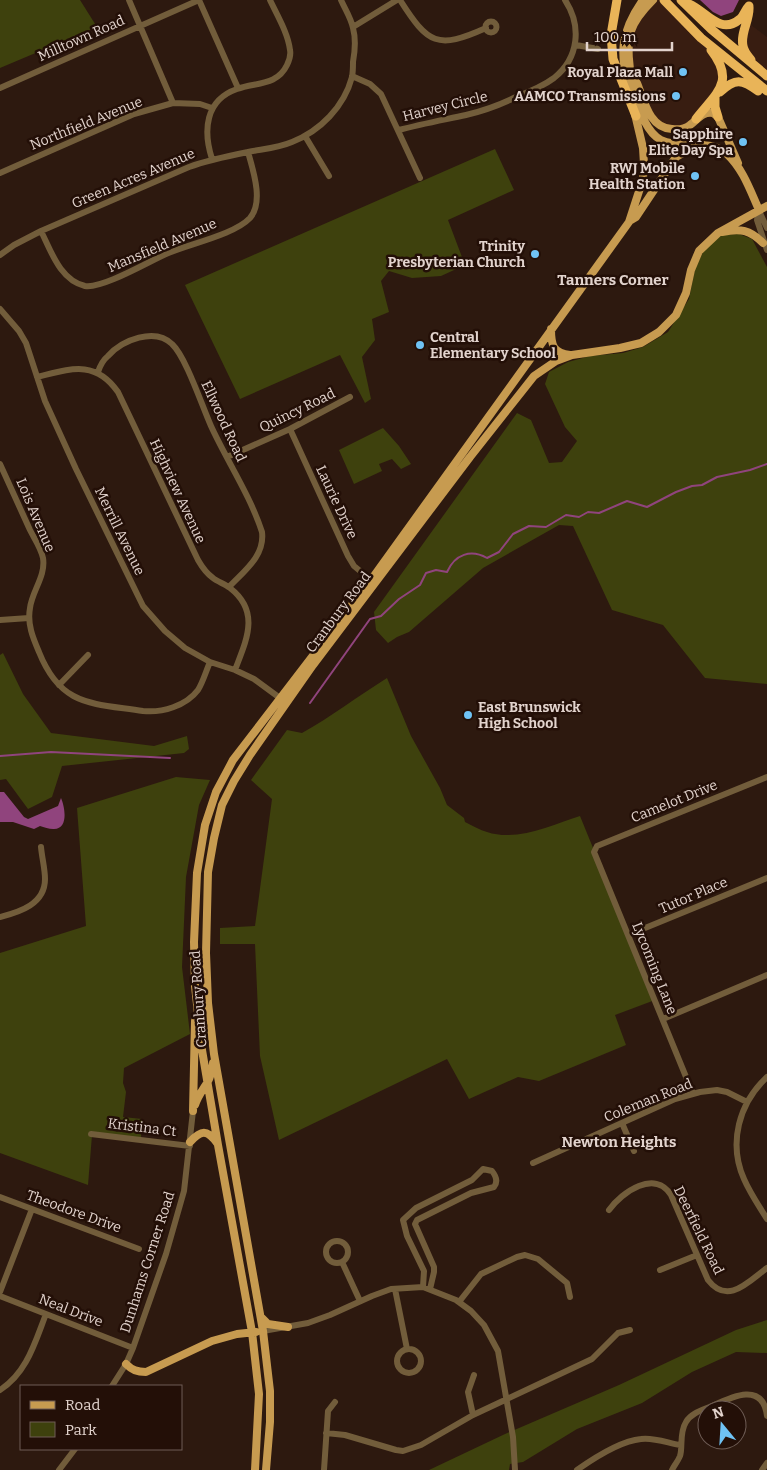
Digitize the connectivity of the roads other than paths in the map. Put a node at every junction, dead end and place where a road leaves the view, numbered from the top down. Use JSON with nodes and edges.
{"nodes":[{"id":1,"x":129,"y":0,"type":"edge"},
{"id":2,"x":199,"y":0,"type":"edge"},
{"id":3,"x":270,"y":0,"type":"edge"},
{"id":4,"x":341,"y":0,"type":"edge"},
{"id":5,"x":398,"y":0,"type":"edge"},
{"id":6,"x":565,"y":0,"type":"edge"},
{"id":7,"x":617,"y":0,"type":"edge"},
{"id":8,"x":664,"y":0,"type":"edge"},
{"id":9,"x":647,"y":1,"type":"edge"},
{"id":10,"x":682,"y":1,"type":"edge"},
{"id":11,"x":750,"y":3,"type":"edge"},
{"id":12,"x":140,"y":26,"type":"junction"},
{"id":13,"x":353,"y":28,"type":"junction"},
{"id":14,"x":486,"y":28,"type":"dead end"},
{"id":15,"x":701,"y":38,"type":"junction"},
{"id":16,"x":576,"y":45,"type":"junction"},
{"id":17,"x":598,"y":49,"type":"dead end"},
{"id":18,"x":629,"y":60,"type":"junction"},
{"id":19,"x":752,"y":65,"type":"junction"},
{"id":20,"x":352,"y":76,"type":"junction"},
{"id":21,"x":767,"y":76,"type":"edge"},
{"id":22,"x":0,"y":88,"type":"edge"},
{"id":23,"x":238,"y":88,"type":"junction"},
{"id":24,"x":767,"y":92,"type":"edge"},
{"id":25,"x":716,"y":96,"type":"junction"},
{"id":26,"x":173,"y":103,"type":"junction"},
{"id":27,"x":212,"y":108,"type":"junction"},
{"id":28,"x":636,"y":116,"type":"junction"},
{"id":29,"x":718,"y":117,"type":"junction"},
{"id":30,"x":696,"y":119,"type":"junction"},
{"id":31,"x":399,"y":130,"type":"junction"},
{"id":32,"x":305,"y":136,"type":"junction"},
{"id":33,"x":703,"y":145,"type":"junction"},
{"id":34,"x":248,"y":152,"type":"junction"},
{"id":35,"x":212,"y":159,"type":"junction"},
{"id":36,"x":0,"y":172,"type":"edge"},
{"id":37,"x":743,"y":174,"type":"junction"},
{"id":38,"x":329,"y":176,"type":"dead end"},
{"id":39,"x":420,"y":178,"type":"dead end"},
{"id":40,"x":767,"y":206,"type":"edge"},
{"id":41,"x":759,"y":210,"type":"junction"},
{"id":42,"x":631,"y":220,"type":"junction"},
{"id":43,"x":767,"y":228,"type":"edge"},
{"id":44,"x":41,"y":231,"type":"junction"},
{"id":45,"x":718,"y":233,"type":"junction"},
{"id":46,"x":765,"y":246,"type":"edge"},
{"id":47,"x":0,"y":255,"type":"edge"},
{"id":48,"x":0,"y":309,"type":"edge"},
{"id":49,"x":551,"y":329,"type":"junction"},
{"id":50,"x":572,"y":356,"type":"junction"},
{"id":51,"x":98,"y":372,"type":"junction"},
{"id":52,"x":37,"y":377,"type":"junction"},
{"id":53,"x":350,"y":397,"type":"dead end"},
{"id":54,"x":290,"y":429,"type":"junction"},
{"id":55,"x":227,"y":457,"type":"junction"},
{"id":56,"x":0,"y":464,"type":"edge"},
{"id":57,"x":371,"y":580,"type":"junction"},
{"id":58,"x":229,"y":587,"type":"junction"},
{"id":59,"x":29,"y":618,"type":"junction"},
{"id":60,"x":0,"y":620,"type":"edge"},
{"id":61,"x":88,"y":655,"type":"dead end"},
{"id":62,"x":210,"y":662,"type":"junction"},
{"id":63,"x":234,"y":670,"type":"junction"},
{"id":64,"x":59,"y":685,"type":"junction"},
{"id":65,"x":280,"y":698,"type":"junction"},
{"id":66,"x":287,"y":703,"type":"junction"},
{"id":67,"x":767,"y":777,"type":"edge"},
{"id":68,"x":41,"y":847,"type":"dead end"},
{"id":69,"x":594,"y":852,"type":"joint"},
{"id":70,"x":767,"y":878,"type":"edge"},
{"id":71,"x":0,"y":917,"type":"edge"},
{"id":72,"x":628,"y":935,"type":"junction"},
{"id":73,"x":767,"y":975,"type":"edge"},
{"id":74,"x":195,"y":986,"type":"junction"},
{"id":75,"x":663,"y":1019,"type":"junction"},
{"id":76,"x":214,"y":1054,"type":"junction"},
{"id":77,"x":767,"y":1077,"type":"edge"},
{"id":78,"x":208,"y":1084,"type":"junction"},
{"id":79,"x":693,"y":1094,"type":"junction"},
{"id":80,"x":747,"y":1102,"type":"junction"},
{"id":81,"x":193,"y":1111,"type":"junction"},
{"id":82,"x":622,"y":1123,"type":"junction"},
{"id":83,"x":91,"y":1134,"type":"dead end"},
{"id":84,"x":190,"y":1144,"type":"junction"},
{"id":85,"x":218,"y":1145,"type":"junction"},
{"id":86,"x":634,"y":1150,"type":"dead end"},
{"id":87,"x":533,"y":1163,"type":"dead end"},
{"id":88,"x":0,"y":1197,"type":"edge"},
{"id":89,"x":32,"y":1209,"type":"junction"},
{"id":90,"x":609,"y":1210,"type":"dead end"},
{"id":91,"x":405,"y":1217,"type":"junction"},
{"id":92,"x":767,"y":1219,"type":"edge"},
{"id":93,"x":416,"y":1221,"type":"junction"},
{"id":94,"x":139,"y":1249,"type":"dead end"},
{"id":95,"x":697,"y":1255,"type":"junction"},
{"id":96,"x":342,"y":1262,"type":"dead end"},
{"id":97,"x":767,"y":1268,"type":"edge"},
{"id":98,"x":660,"y":1270,"type":"dead end"},
{"id":99,"x":423,"y":1287,"type":"junction"},
{"id":100,"x":395,"y":1289,"type":"junction"},
{"id":101,"x":430,"y":1289,"type":"junction"},
{"id":102,"x":0,"y":1294,"type":"edge"},
{"id":103,"x":570,"y":1297,"type":"dead end"},
{"id":104,"x":360,"y":1301,"type":"junction"},
{"id":105,"x":459,"y":1302,"type":"junction"},
{"id":106,"x":46,"y":1314,"type":"junction"},
{"id":107,"x":260,"y":1314,"type":"junction"},
{"id":108,"x":288,"y":1327,"type":"junction"},
{"id":109,"x":630,"y":1330,"type":"dead end"},
{"id":110,"x":263,"y":1331,"type":"junction"},
{"id":111,"x":252,"y":1332,"type":"junction"},
{"id":112,"x":133,"y":1348,"type":"junction"},
{"id":113,"x":407,"y":1349,"type":"dead end"},
{"id":114,"x":126,"y":1364,"type":"junction"},
{"id":115,"x":474,"y":1375,"type":"dead end"},
{"id":116,"x":113,"y":1385,"type":"edge"},
{"id":117,"x":0,"y":1390,"type":"edge"},
{"id":118,"x":506,"y":1399,"type":"junction"},
{"id":119,"x":335,"y":1402,"type":"dead end"},
{"id":120,"x":473,"y":1415,"type":"junction"},
{"id":121,"x":767,"y":1416,"type":"edge"},
{"id":122,"x":326,"y":1434,"type":"junction"},
{"id":123,"x":680,"y":1445,"type":"junction"},
{"id":124,"x":74,"y":1450,"type":"edge"},
{"id":125,"x":767,"y":1463,"type":"edge"},
{"id":126,"x":59,"y":1470,"type":"edge"},
{"id":127,"x":255,"y":1470,"type":"edge"},
{"id":128,"x":266,"y":1470,"type":"edge"},
{"id":129,"x":324,"y":1470,"type":"edge"},
{"id":130,"x":515,"y":1470,"type":"edge"},
{"id":131,"x":577,"y":1470,"type":"edge"},
{"id":132,"x":672,"y":1470,"type":"edge"},
{"id":133,"x":762,"y":1470,"type":"edge"}],
"edges":[{"from":1,"to":12,"type":"street"},
{"from":2,"to":12,"type":"street","name":"Milltown Road"},
{"from":2,"to":23,"type":"street"},
{"from":3,"to":23,"type":"street"},
{"from":4,"to":13,"type":"street","name":"Green Acres Avenue"},
{"from":5,"to":13,"type":"street"},
{"from":5,"to":14,"type":"street"},
{"from":6,"to":16,"type":"street"},
{"from":7,"to":28,"type":"highway"},
{"from":8,"to":15,"type":"highway"},
{"from":9,"to":18,"type":"main road","name":"Cranbury Road"},
{"from":9,"to":28,"type":"main road","name":"Cranbury Road"},
{"from":10,"to":11,"type":"highway"},
{"from":10,"to":19,"type":"highway"},
{"from":11,"to":19,"type":"highway"},
{"from":12,"to":22,"type":"street","name":"Milltown Road"},
{"from":12,"to":26,"type":"street"},
{"from":13,"to":20,"type":"street","name":"Green Acres Avenue"},
{"from":15,"to":24,"type":"highway"},
{"from":15,"to":25,"type":"highway"},
{"from":16,"to":17,"type":"street"},
{"from":16,"to":31,"type":"street","name":"Harvey Circle"},
{"from":18,"to":30,"type":"main road"},
{"from":18,"to":33,"type":"main road","name":"Cranbury Road"},
{"from":19,"to":21,"type":"highway"},
{"from":20,"to":31,"type":"street"},
{"from":20,"to":32,"type":"street","name":"Green Acres Avenue"},
{"from":23,"to":27,"type":"street"},
{"from":24,"to":25,"type":"highway"},
{"from":25,"to":29,"type":"highway"},
{"from":25,"to":30,"type":"highway"},
{"from":26,"to":27,"type":"street","name":"Northfield Avenue"},
{"from":26,"to":36,"type":"street","name":"Northfield Avenue"},
{"from":27,"to":35,"type":"street"},
{"from":28,"to":42,"type":"main road","name":"Cranbury Road"},
{"from":29,"to":30,"type":"main road"},
{"from":29,"to":37,"type":"main road"},
{"from":31,"to":39,"type":"street"},
{"from":32,"to":34,"type":"street","name":"Green Acres Avenue"},
{"from":32,"to":38,"type":"street"},
{"from":33,"to":37,"type":"main road","name":"Cranbury Road"},
{"from":33,"to":42,"type":"main road"},
{"from":34,"to":35,"type":"street","name":"Green Acres Avenue"},
{"from":34,"to":44,"type":"street","name":"Mansfield Avenue"},
{"from":35,"to":44,"type":"street","name":"Green Acres Avenue"},
{"from":37,"to":41,"type":"main road","name":"Cranbury Road"},
{"from":40,"to":41,"type":"main road"},
{"from":41,"to":43,"type":"street"},
{"from":41,"to":45,"type":"main road","name":"Cranbury Road"},
{"from":41,"to":46,"type":"street"},
{"from":42,"to":49,"type":"main road","name":"Cranbury Road"},
{"from":44,"to":47,"type":"street","name":"Green Acres Avenue"},
{"from":45,"to":46,"type":"main road"},
{"from":45,"to":50,"type":"main road","name":"Cranbury Road"},
{"from":48,"to":52,"type":"street","name":"Merrill Avenue"},
{"from":49,"to":50,"type":"main road"},
{"from":49,"to":57,"type":"main road","name":"Cranbury Road"},
{"from":50,"to":66,"type":"main road","name":"Cranbury Road"},
{"from":51,"to":52,"type":"street"},
{"from":51,"to":55,"type":"street","name":"Ellwood Road"},
{"from":51,"to":58,"type":"street","name":"Highview Avenue"},
{"from":52,"to":62,"type":"street","name":"Merrill Avenue"},
{"from":53,"to":54,"type":"street","name":"Quincy Road"},
{"from":54,"to":55,"type":"street","name":"Quincy Road"},
{"from":54,"to":57,"type":"street","name":"Laurie Drive"},
{"from":55,"to":58,"type":"street","name":"Ellwood Road"},
{"from":56,"to":59,"type":"street","name":"Lois Avenue"},
{"from":57,"to":65,"type":"main road","name":"Cranbury Road"},
{"from":58,"to":63,"type":"street","name":"Highview Avenue"},
{"from":59,"to":60,"type":"street"},
{"from":59,"to":64,"type":"street","name":"Lois Avenue"},
{"from":61,"to":64,"type":"street"},
{"from":62,"to":63,"type":"street","name":"Merrill Avenue"},
{"from":62,"to":64,"type":"street","name":"Lois Avenue"},
{"from":63,"to":65,"type":"street","name":"Merrill Avenue"},
{"from":65,"to":66,"type":"street","name":"Merrill Avenue"},
{"from":65,"to":74,"type":"main road","name":"Cranbury Road"},
{"from":66,"to":76,"type":"main road","name":"Cranbury Road"},
{"from":67,"to":69,"type":"street","name":"Camelot Drive"},
{"from":68,"to":71,"type":"street"},
{"from":69,"to":72,"type":"street","name":"Lycoming Lane"},
{"from":70,"to":72,"type":"street","name":"Tutor Place"},
{"from":72,"to":75,"type":"street","name":"Lycoming Lane"},
{"from":73,"to":75,"type":"street"},
{"from":74,"to":78,"type":"main road","name":"Cranbury Road"},
{"from":74,"to":81,"type":"main road"},
{"from":75,"to":79,"type":"street","name":"Lycoming Lane"},
{"from":76,"to":78,"type":"main road"},
{"from":76,"to":107,"type":"main road","name":"Cranbury Road"},
{"from":77,"to":80,"type":"street"},
{"from":78,"to":81,"type":"main road"},
{"from":78,"to":85,"type":"main road","name":"Cranbury Road"},
{"from":79,"to":80,"type":"street","name":"Coleman Road"},
{"from":79,"to":82,"type":"street","name":"Coleman Road"},
{"from":80,"to":92,"type":"street"},
{"from":81,"to":84,"type":"street","name":"Dunhams Corner Road"},
{"from":82,"to":86,"type":"street"},
{"from":82,"to":87,"type":"street","name":"Coleman Road"},
{"from":83,"to":84,"type":"street","name":"Kristina Ct"},
{"from":84,"to":85,"type":"main road"},
{"from":84,"to":112,"type":"street","name":"Dunhams Corner Road"},
{"from":85,"to":111,"type":"main road","name":"Cranbury Road"},
{"from":88,"to":89,"type":"street","name":"Theodore Drive"},
{"from":89,"to":94,"type":"street","name":"Theodore Drive"},
{"from":89,"to":102,"type":"street"},
{"from":90,"to":95,"type":"street","name":"Deerfield Road"},
{"from":91,"to":93,"type":"street"},
{"from":91,"to":93,"type":"street"},
{"from":91,"to":99,"type":"street"},
{"from":93,"to":101,"type":"street"},
{"from":95,"to":97,"type":"street","name":"Deerfield Road"},
{"from":95,"to":98,"type":"street"},
{"from":96,"to":104,"type":"street"},
{"from":99,"to":100,"type":"street"},
{"from":99,"to":101,"type":"street"},
{"from":100,"to":104,"type":"street"},
{"from":100,"to":113,"type":"street"},
{"from":101,"to":105,"type":"street"},
{"from":102,"to":106,"type":"street","name":"Neal Drive"},
{"from":103,"to":105,"type":"street"},
{"from":104,"to":108,"type":"street"},
{"from":105,"to":118,"type":"street"},
{"from":106,"to":112,"type":"street","name":"Neal Drive"},
{"from":106,"to":117,"type":"street"},
{"from":107,"to":108,"type":"main road"},
{"from":107,"to":110,"type":"main road","name":"Cranbury Road"},
{"from":108,"to":110,"type":"street"},
{"from":109,"to":118,"type":"street"},
{"from":110,"to":111,"type":"main road"},
{"from":110,"to":128,"type":"main road","name":"Cranbury Road"},
{"from":111,"to":114,"type":"main road"},
{"from":111,"to":127,"type":"main road","name":"Cranbury Road"},
{"from":112,"to":114,"type":"street","name":"Dunhams Corner Road"},
{"from":114,"to":116,"type":"street","name":"Dunhams Corner Road"},
{"from":115,"to":120,"type":"street"},
{"from":118,"to":120,"type":"street"},
{"from":118,"to":130,"type":"street"},
{"from":119,"to":122,"type":"street"},
{"from":120,"to":122,"type":"street"},
{"from":121,"to":123,"type":"street"},
{"from":122,"to":129,"type":"street"},
{"from":123,"to":131,"type":"street"},
{"from":123,"to":132,"type":"street"},
{"from":124,"to":126,"type":"street"},
{"from":125,"to":133,"type":"street"}]}
